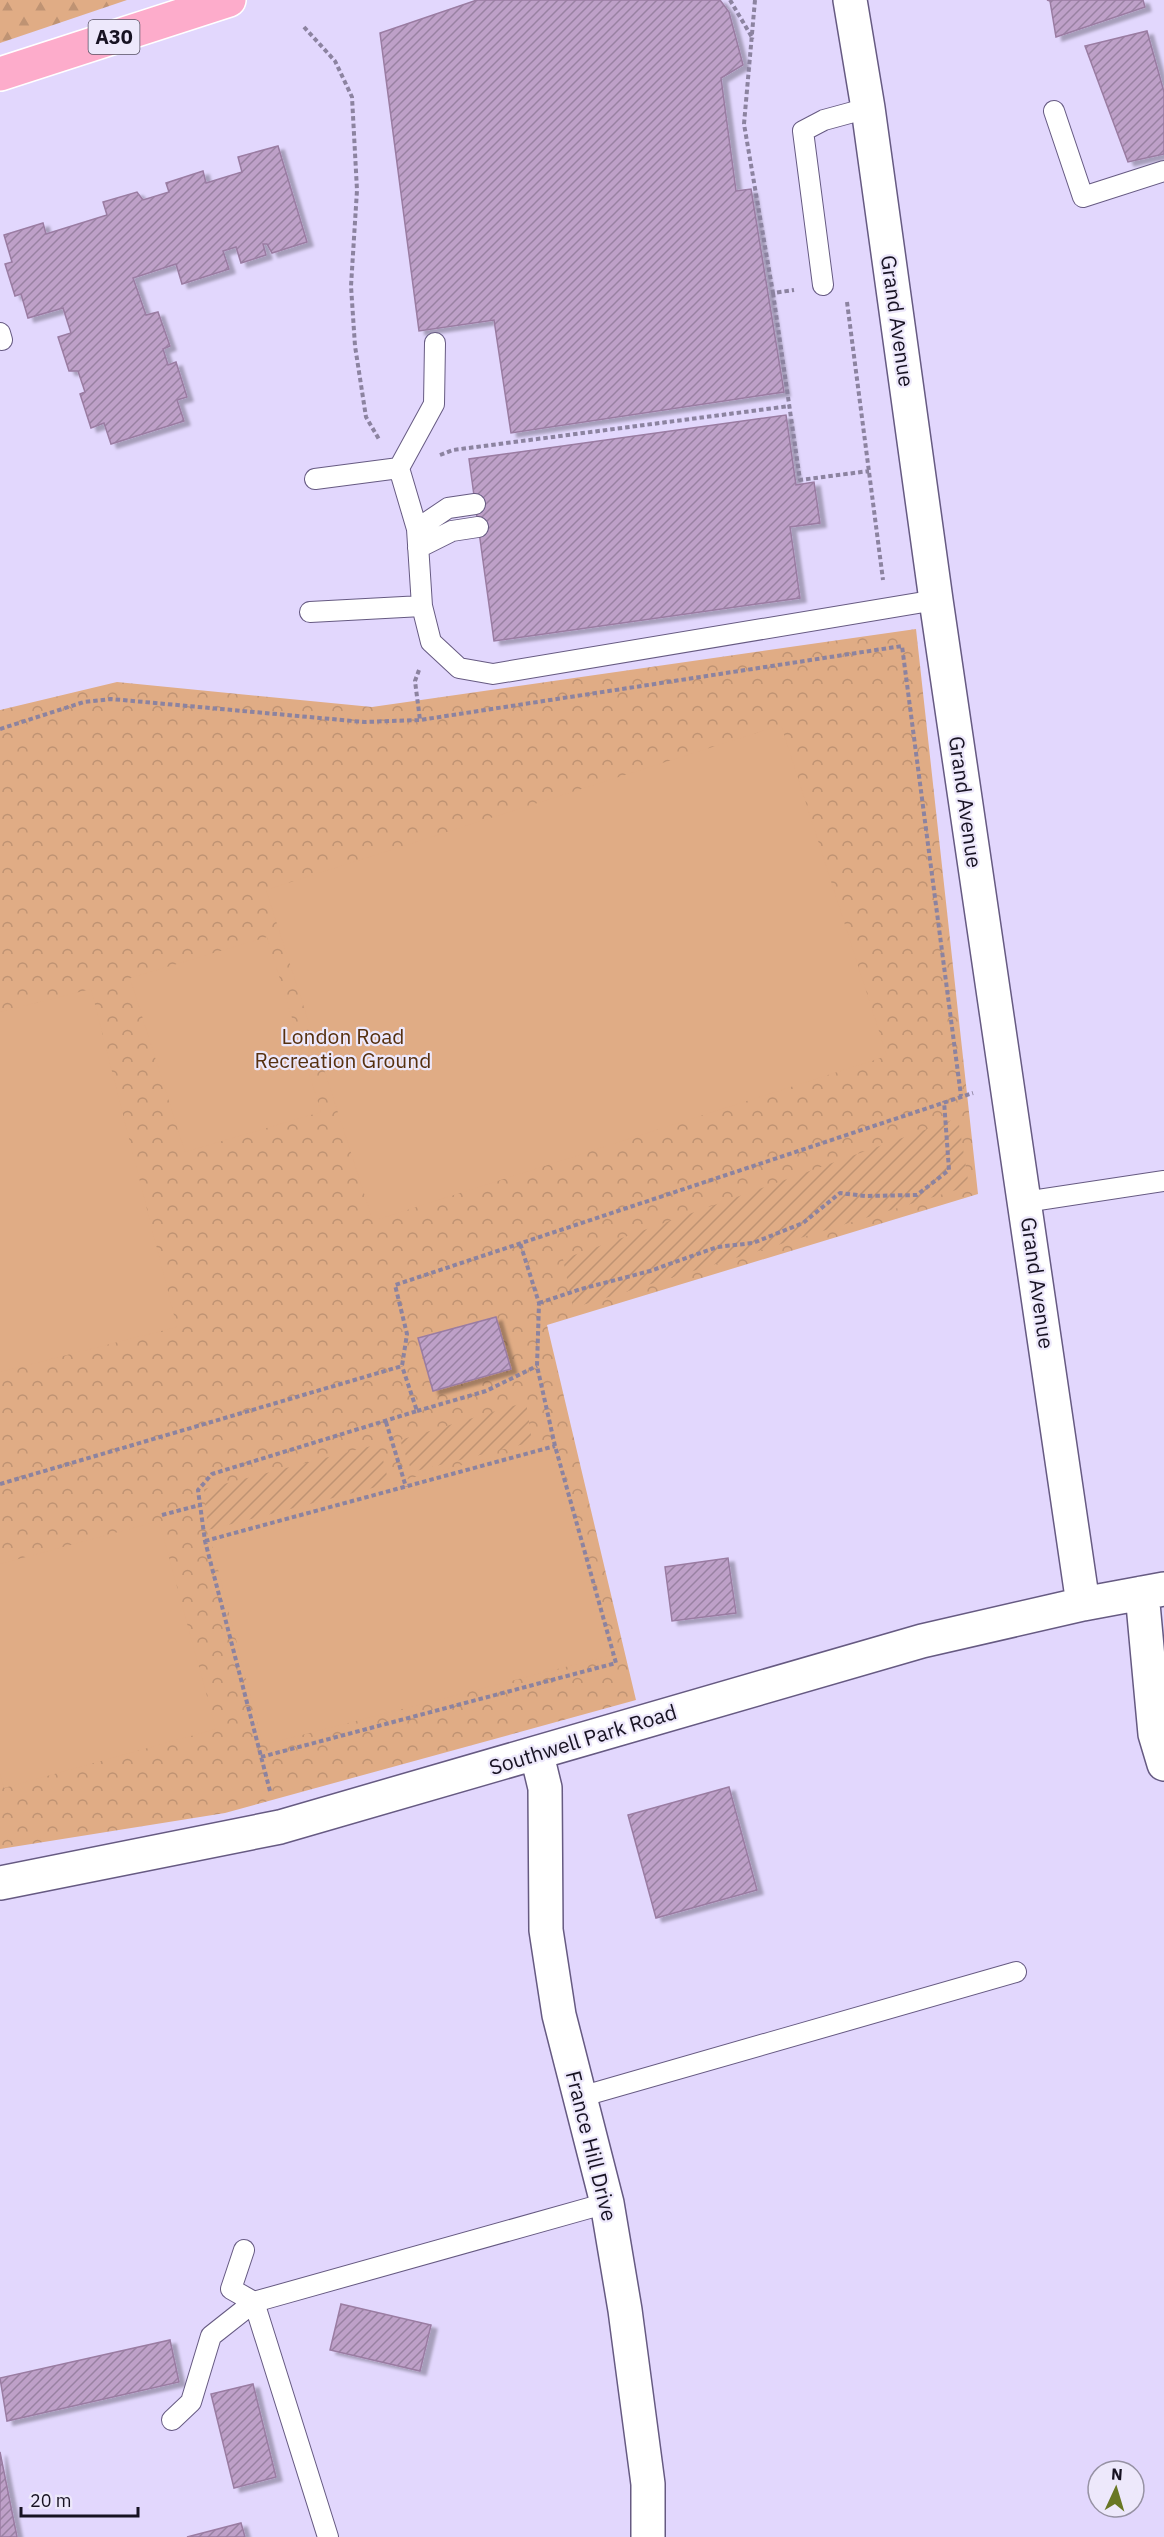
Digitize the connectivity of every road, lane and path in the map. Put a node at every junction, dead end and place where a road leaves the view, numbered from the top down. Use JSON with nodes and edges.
{"nodes":[{"id":1,"x":228,"y":0,"type":"edge"},
{"id":2,"x":730,"y":0,"type":"edge"},
{"id":3,"x":755,"y":0,"type":"edge"},
{"id":4,"x":850,"y":0,"type":"edge"},
{"id":5,"x":304,"y":27,"type":"dead end"},
{"id":6,"x":753,"y":40,"type":"junction"},
{"id":7,"x":0,"y":74,"type":"edge"},
{"id":8,"x":868,"y":108,"type":"junction"},
{"id":9,"x":1054,"y":111,"type":"dead end"},
{"id":10,"x":1164,"y":171,"type":"edge"},
{"id":11,"x":823,"y":285,"type":"junction"},
{"id":12,"x":773,"y":293,"type":"junction"},
{"id":13,"x":435,"y":343,"type":"dead end"},
{"id":14,"x":790,"y":406,"type":"junction"},
{"id":15,"x":399,"y":468,"type":"junction"},
{"id":16,"x":869,"y":471,"type":"junction"},
{"id":17,"x":315,"y":479,"type":"dead end"},
{"id":18,"x":475,"y":504,"type":"dead end"},
{"id":19,"x":478,"y":527,"type":"dead end"},
{"id":20,"x":418,"y":538,"type":"junction"},
{"id":21,"x":936,"y":600,"type":"junction"},
{"id":22,"x":422,"y":606,"type":"junction"},
{"id":23,"x":889,"y":609,"type":"junction"},
{"id":24,"x":310,"y":612,"type":"dead end"},
{"id":25,"x":431,"y":642,"type":"junction"},
{"id":26,"x":902,"y":646,"type":"junction"},
{"id":27,"x":420,"y":720,"type":"junction"},
{"id":28,"x":0,"y":729,"type":"edge"},
{"id":29,"x":1006,"y":1084,"type":"junction"},
{"id":30,"x":961,"y":1096,"type":"junction"},
{"id":31,"x":944,"y":1101,"type":"junction"},
{"id":32,"x":1164,"y":1180,"type":"edge"},
{"id":33,"x":1025,"y":1202,"type":"junction"},
{"id":34,"x":520,"y":1243,"type":"junction"},
{"id":35,"x":539,"y":1303,"type":"junction"},
{"id":36,"x":402,"y":1366,"type":"junction"},
{"id":37,"x":537,"y":1366,"type":"junction"},
{"id":38,"x":417,"y":1411,"type":"junction"},
{"id":39,"x":386,"y":1422,"type":"junction"},
{"id":40,"x":555,"y":1446,"type":"junction"},
{"id":41,"x":0,"y":1484,"type":"edge"},
{"id":42,"x":406,"y":1486,"type":"junction"},
{"id":43,"x":200,"y":1505,"type":"junction"},
{"id":44,"x":162,"y":1515,"type":"dead end"},
{"id":45,"x":205,"y":1541,"type":"junction"},
{"id":46,"x":1153,"y":1591,"type":"edge"},
{"id":47,"x":1083,"y":1604,"type":"junction"},
{"id":48,"x":537,"y":1755,"type":"junction"},
{"id":49,"x":261,"y":1756,"type":"junction"},
{"id":50,"x":1164,"y":1764,"type":"edge"},
{"id":51,"x":280,"y":1827,"type":"junction"},
{"id":52,"x":0,"y":1883,"type":"edge"},
{"id":53,"x":1016,"y":1972,"type":"dead end"},
{"id":54,"x":580,"y":2097,"type":"junction"},
{"id":55,"x":607,"y":2203,"type":"junction"},
{"id":56,"x":244,"y":2250,"type":"dead end"},
{"id":57,"x":254,"y":2302,"type":"junction"},
{"id":58,"x":172,"y":2420,"type":"dead end"},
{"id":59,"x":328,"y":2537,"type":"edge"},
{"id":60,"x":648,"y":2537,"type":"edge"}],
"edges":[{"from":1,"to":7,"type":"main road","number":"A30"},
{"from":2,"to":6,"type":"path"},
{"from":3,"to":6,"type":"path"},
{"from":4,"to":8,"type":"street","name":"Grand Avenue"},
{"from":5,"to":15,"type":"path"},
{"from":6,"to":12,"type":"path"},
{"from":8,"to":11,"type":"lane"},
{"from":8,"to":21,"type":"street","name":"Grand Avenue"},
{"from":9,"to":10,"type":"lane"},
{"from":11,"to":12,"type":"path"},
{"from":11,"to":16,"type":"path"},
{"from":12,"to":14,"type":"path"},
{"from":13,"to":15,"type":"lane"},
{"from":14,"to":15,"type":"path"},
{"from":14,"to":16,"type":"path"},
{"from":15,"to":17,"type":"lane"},
{"from":15,"to":20,"type":"lane"},
{"from":16,"to":23,"type":"path"},
{"from":18,"to":20,"type":"lane"},
{"from":19,"to":20,"type":"lane"},
{"from":20,"to":22,"type":"lane"},
{"from":21,"to":23,"type":"lane"},
{"from":21,"to":29,"type":"street","name":"Grand Avenue"},
{"from":22,"to":24,"type":"lane"},
{"from":22,"to":25,"type":"lane"},
{"from":23,"to":25,"type":"lane"},
{"from":23,"to":26,"type":"path"},
{"from":25,"to":27,"type":"path"},
{"from":26,"to":27,"type":"path"},
{"from":26,"to":30,"type":"path"},
{"from":27,"to":28,"type":"path"},
{"from":29,"to":30,"type":"path"},
{"from":29,"to":33,"type":"street","name":"Grand Avenue"},
{"from":30,"to":31,"type":"path"},
{"from":31,"to":34,"type":"path"},
{"from":31,"to":35,"type":"path"},
{"from":32,"to":33,"type":"lane"},
{"from":33,"to":47,"type":"street","name":"Grand Avenue"},
{"from":34,"to":35,"type":"path"},
{"from":34,"to":36,"type":"path"},
{"from":35,"to":37,"type":"path"},
{"from":36,"to":38,"type":"path"},
{"from":36,"to":41,"type":"path"},
{"from":37,"to":38,"type":"path"},
{"from":37,"to":40,"type":"path"},
{"from":38,"to":39,"type":"path"},
{"from":39,"to":42,"type":"path"},
{"from":39,"to":43,"type":"path"},
{"from":40,"to":42,"type":"path"},
{"from":40,"to":49,"type":"path"},
{"from":42,"to":45,"type":"path"},
{"from":43,"to":44,"type":"path"},
{"from":43,"to":45,"type":"path"},
{"from":45,"to":49,"type":"path"},
{"from":46,"to":47,"type":"street","name":"Southwell Park Road"},
{"from":46,"to":50,"type":"street"},
{"from":47,"to":48,"type":"street","name":"Southwell Park Road"},
{"from":48,"to":51,"type":"street","name":"Southwell Park Road"},
{"from":48,"to":54,"type":"street","name":"France Hill Drive"},
{"from":49,"to":51,"type":"path"},
{"from":51,"to":52,"type":"street","name":"Southwell Park Road"},
{"from":53,"to":54,"type":"lane"},
{"from":54,"to":55,"type":"street","name":"France Hill Drive"},
{"from":55,"to":57,"type":"lane"},
{"from":55,"to":60,"type":"street","name":"France Hill Drive"},
{"from":56,"to":57,"type":"lane"},
{"from":57,"to":58,"type":"lane"},
{"from":57,"to":59,"type":"lane"}]}
